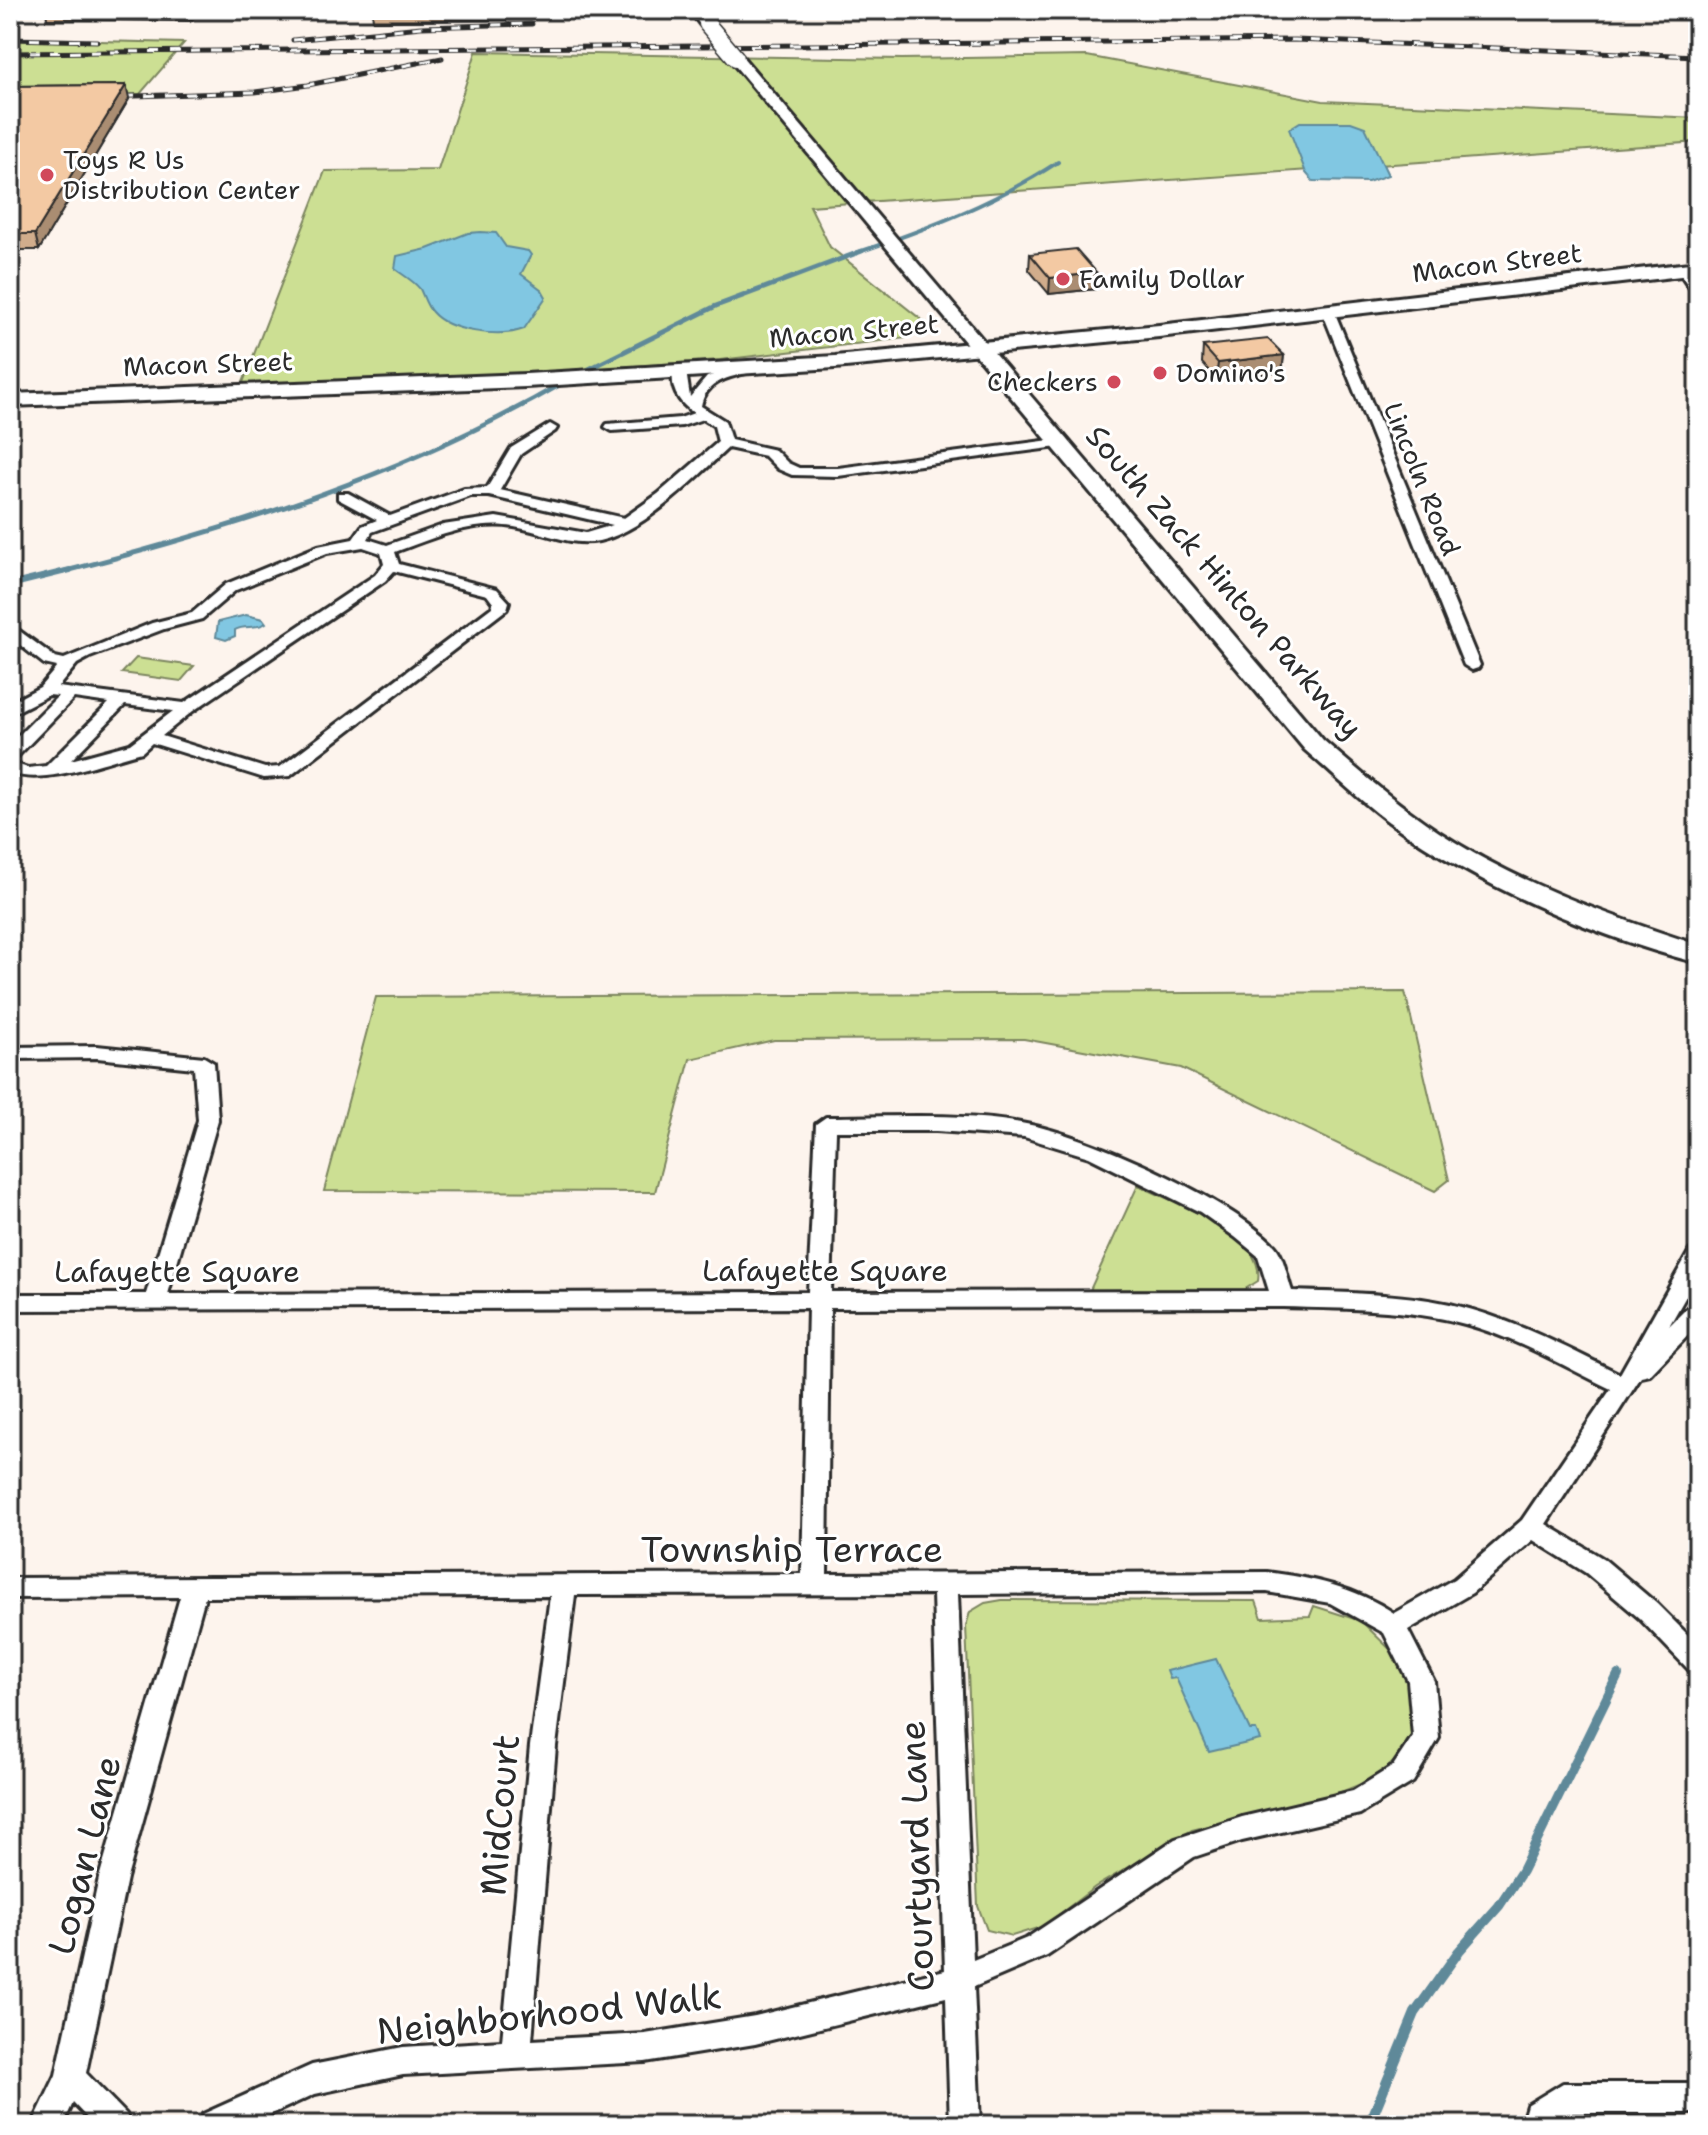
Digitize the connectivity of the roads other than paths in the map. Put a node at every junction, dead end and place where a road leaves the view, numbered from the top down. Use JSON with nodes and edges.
{"nodes":[{"id":1,"x":696,"y":10,"type":"edge"},
{"id":2,"x":1691,"y":268,"type":"edge"},
{"id":3,"x":1698,"y":291,"type":"edge"},
{"id":4,"x":1328,"y":311,"type":"junction"},
{"id":5,"x":980,"y":349,"type":"junction"},
{"id":6,"x":751,"y":368,"type":"junction"},
{"id":7,"x":679,"y":371,"type":"junction"},
{"id":8,"x":10,"y":400,"type":"edge"},
{"id":9,"x":699,"y":411,"type":"junction"},
{"id":10,"x":612,"y":427,"type":"dead end"},
{"id":11,"x":550,"y":428,"type":"dead end"},
{"id":12,"x":725,"y":443,"type":"junction"},
{"id":13,"x":1058,"y":443,"type":"junction"},
{"id":14,"x":492,"y":492,"type":"junction"},
{"id":15,"x":343,"y":496,"type":"dead end"},
{"id":16,"x":389,"y":521,"type":"junction"},
{"id":17,"x":625,"y":523,"type":"junction"},
{"id":18,"x":358,"y":543,"type":"junction"},
{"id":19,"x":389,"y":558,"type":"junction"},
{"id":20,"x":10,"y":629,"type":"edge"},
{"id":21,"x":68,"y":664,"type":"junction"},
{"id":22,"x":1472,"y":665,"type":"dead end"},
{"id":23,"x":46,"y":690,"type":"junction"},
{"id":24,"x":70,"y":693,"type":"junction"},
{"id":25,"x":121,"y":700,"type":"junction"},
{"id":26,"x":187,"y":708,"type":"junction"},
{"id":27,"x":10,"y":710,"type":"edge"},
{"id":28,"x":149,"y":737,"type":"junction"},
{"id":29,"x":10,"y":754,"type":"edge"},
{"id":30,"x":19,"y":770,"type":"edge"},
{"id":31,"x":51,"y":770,"type":"junction"},
{"id":32,"x":10,"y":787,"type":"edge"},
{"id":33,"x":1698,"y":954,"type":"edge"},
{"id":34,"x":10,"y":1053,"type":"edge"},
{"id":35,"x":1698,"y":1255,"type":"edge"},
{"id":36,"x":1283,"y":1299,"type":"junction"},
{"id":37,"x":10,"y":1302,"type":"edge"},
{"id":38,"x":819,"y":1302,"type":"junction"},
{"id":39,"x":154,"y":1303,"type":"junction"},
{"id":40,"x":1698,"y":1311,"type":"edge"},
{"id":41,"x":1625,"y":1386,"type":"junction"},
{"id":42,"x":1531,"y":1527,"type":"junction"},
{"id":43,"x":814,"y":1584,"type":"junction"},
{"id":44,"x":564,"y":1585,"type":"junction"},
{"id":45,"x":945,"y":1585,"type":"junction"},
{"id":46,"x":10,"y":1588,"type":"edge"},
{"id":47,"x":195,"y":1588,"type":"junction"},
{"id":48,"x":1393,"y":1626,"type":"junction"},
{"id":49,"x":1698,"y":1662,"type":"edge"},
{"id":50,"x":959,"y":1980,"type":"junction"},
{"id":51,"x":516,"y":2053,"type":"junction"},
{"id":52,"x":70,"y":2078,"type":"junction"},
{"id":53,"x":1698,"y":2098,"type":"edge"},
{"id":54,"x":47,"y":2125,"type":"edge"},
{"id":55,"x":115,"y":2125,"type":"edge"},
{"id":56,"x":214,"y":2125,"type":"edge"},
{"id":57,"x":965,"y":2125,"type":"edge"},
{"id":58,"x":1536,"y":2125,"type":"edge"}],
"edges":[{"from":1,"to":5,"type":"main road","name":"South Zack Hinton Parkway","bridge":true},
{"from":2,"to":3,"type":"street"},
{"from":2,"to":4,"type":"main road","name":"Macon Street"},
{"from":4,"to":5,"type":"main road","name":"Macon Street"},
{"from":4,"to":22,"type":"street","name":"Lincoln Road"},
{"from":5,"to":6,"type":"main road","name":"Macon Street"},
{"from":5,"to":13,"type":"main road","name":"South Zack Hinton Parkway"},
{"from":6,"to":7,"type":"main road","name":"Macon Street"},
{"from":6,"to":9,"type":"street"},
{"from":7,"to":8,"type":"main road","name":"Macon Street"},
{"from":7,"to":9,"type":"street"},
{"from":9,"to":10,"type":"street"},
{"from":9,"to":12,"type":"street"},
{"from":11,"to":14,"type":"street"},
{"from":12,"to":13,"type":"street"},
{"from":12,"to":17,"type":"street"},
{"from":13,"to":33,"type":"main road","name":"South Zack Hinton Parkway"},
{"from":14,"to":16,"type":"street"},
{"from":14,"to":17,"type":"street"},
{"from":15,"to":16,"type":"street"},
{"from":16,"to":18,"type":"street"},
{"from":17,"to":19,"type":"street"},
{"from":18,"to":19,"type":"street"},
{"from":18,"to":21,"type":"street"},
{"from":19,"to":26,"type":"street"},
{"from":19,"to":28,"type":"street"},
{"from":20,"to":21,"type":"street"},
{"from":21,"to":23,"type":"street"},
{"from":23,"to":24,"type":"street"},
{"from":23,"to":27,"type":"street"},
{"from":24,"to":25,"type":"street"},
{"from":24,"to":29,"type":"street"},
{"from":25,"to":26,"type":"street"},
{"from":25,"to":31,"type":"street"},
{"from":26,"to":28,"type":"street"},
{"from":28,"to":31,"type":"street"},
{"from":30,"to":31,"type":"street"},
{"from":30,"to":32,"type":"street"},
{"from":34,"to":39,"type":"street"},
{"from":35,"to":41,"type":"street"},
{"from":36,"to":38,"type":"street","name":"Lafayette Square"},
{"from":36,"to":38,"type":"street"},
{"from":36,"to":41,"type":"street","name":"Lafayette Square"},
{"from":37,"to":39,"type":"street","name":"Lafayette Square"},
{"from":38,"to":39,"type":"street","name":"Lafayette Square"},
{"from":38,"to":43,"type":"street"},
{"from":40,"to":41,"type":"street"},
{"from":41,"to":42,"type":"street"},
{"from":42,"to":48,"type":"street"},
{"from":42,"to":49,"type":"street"},
{"from":43,"to":44,"type":"street","name":"Township Terrace"},
{"from":43,"to":45,"type":"street","name":"Township Terrace"},
{"from":44,"to":47,"type":"street","name":"Township Terrace"},
{"from":44,"to":51,"type":"street","name":"MidCourt"},
{"from":45,"to":48,"type":"street","name":"Township Terrace"},
{"from":45,"to":50,"type":"street","name":"Courtyard Lane"},
{"from":46,"to":47,"type":"street","name":"Township Terrace"},
{"from":47,"to":52,"type":"street","name":"Logan Lane"},
{"from":48,"to":50,"type":"street","name":"Neighborhood Walk"},
{"from":50,"to":51,"type":"street","name":"Neighborhood Walk"},
{"from":50,"to":57,"type":"street","name":"Courtyard Lane"},
{"from":51,"to":56,"type":"street","name":"Neighborhood Walk"},
{"from":52,"to":54,"type":"street","name":"Logan Lane"},
{"from":52,"to":55,"type":"street"},
{"from":53,"to":58,"type":"street"}]}
